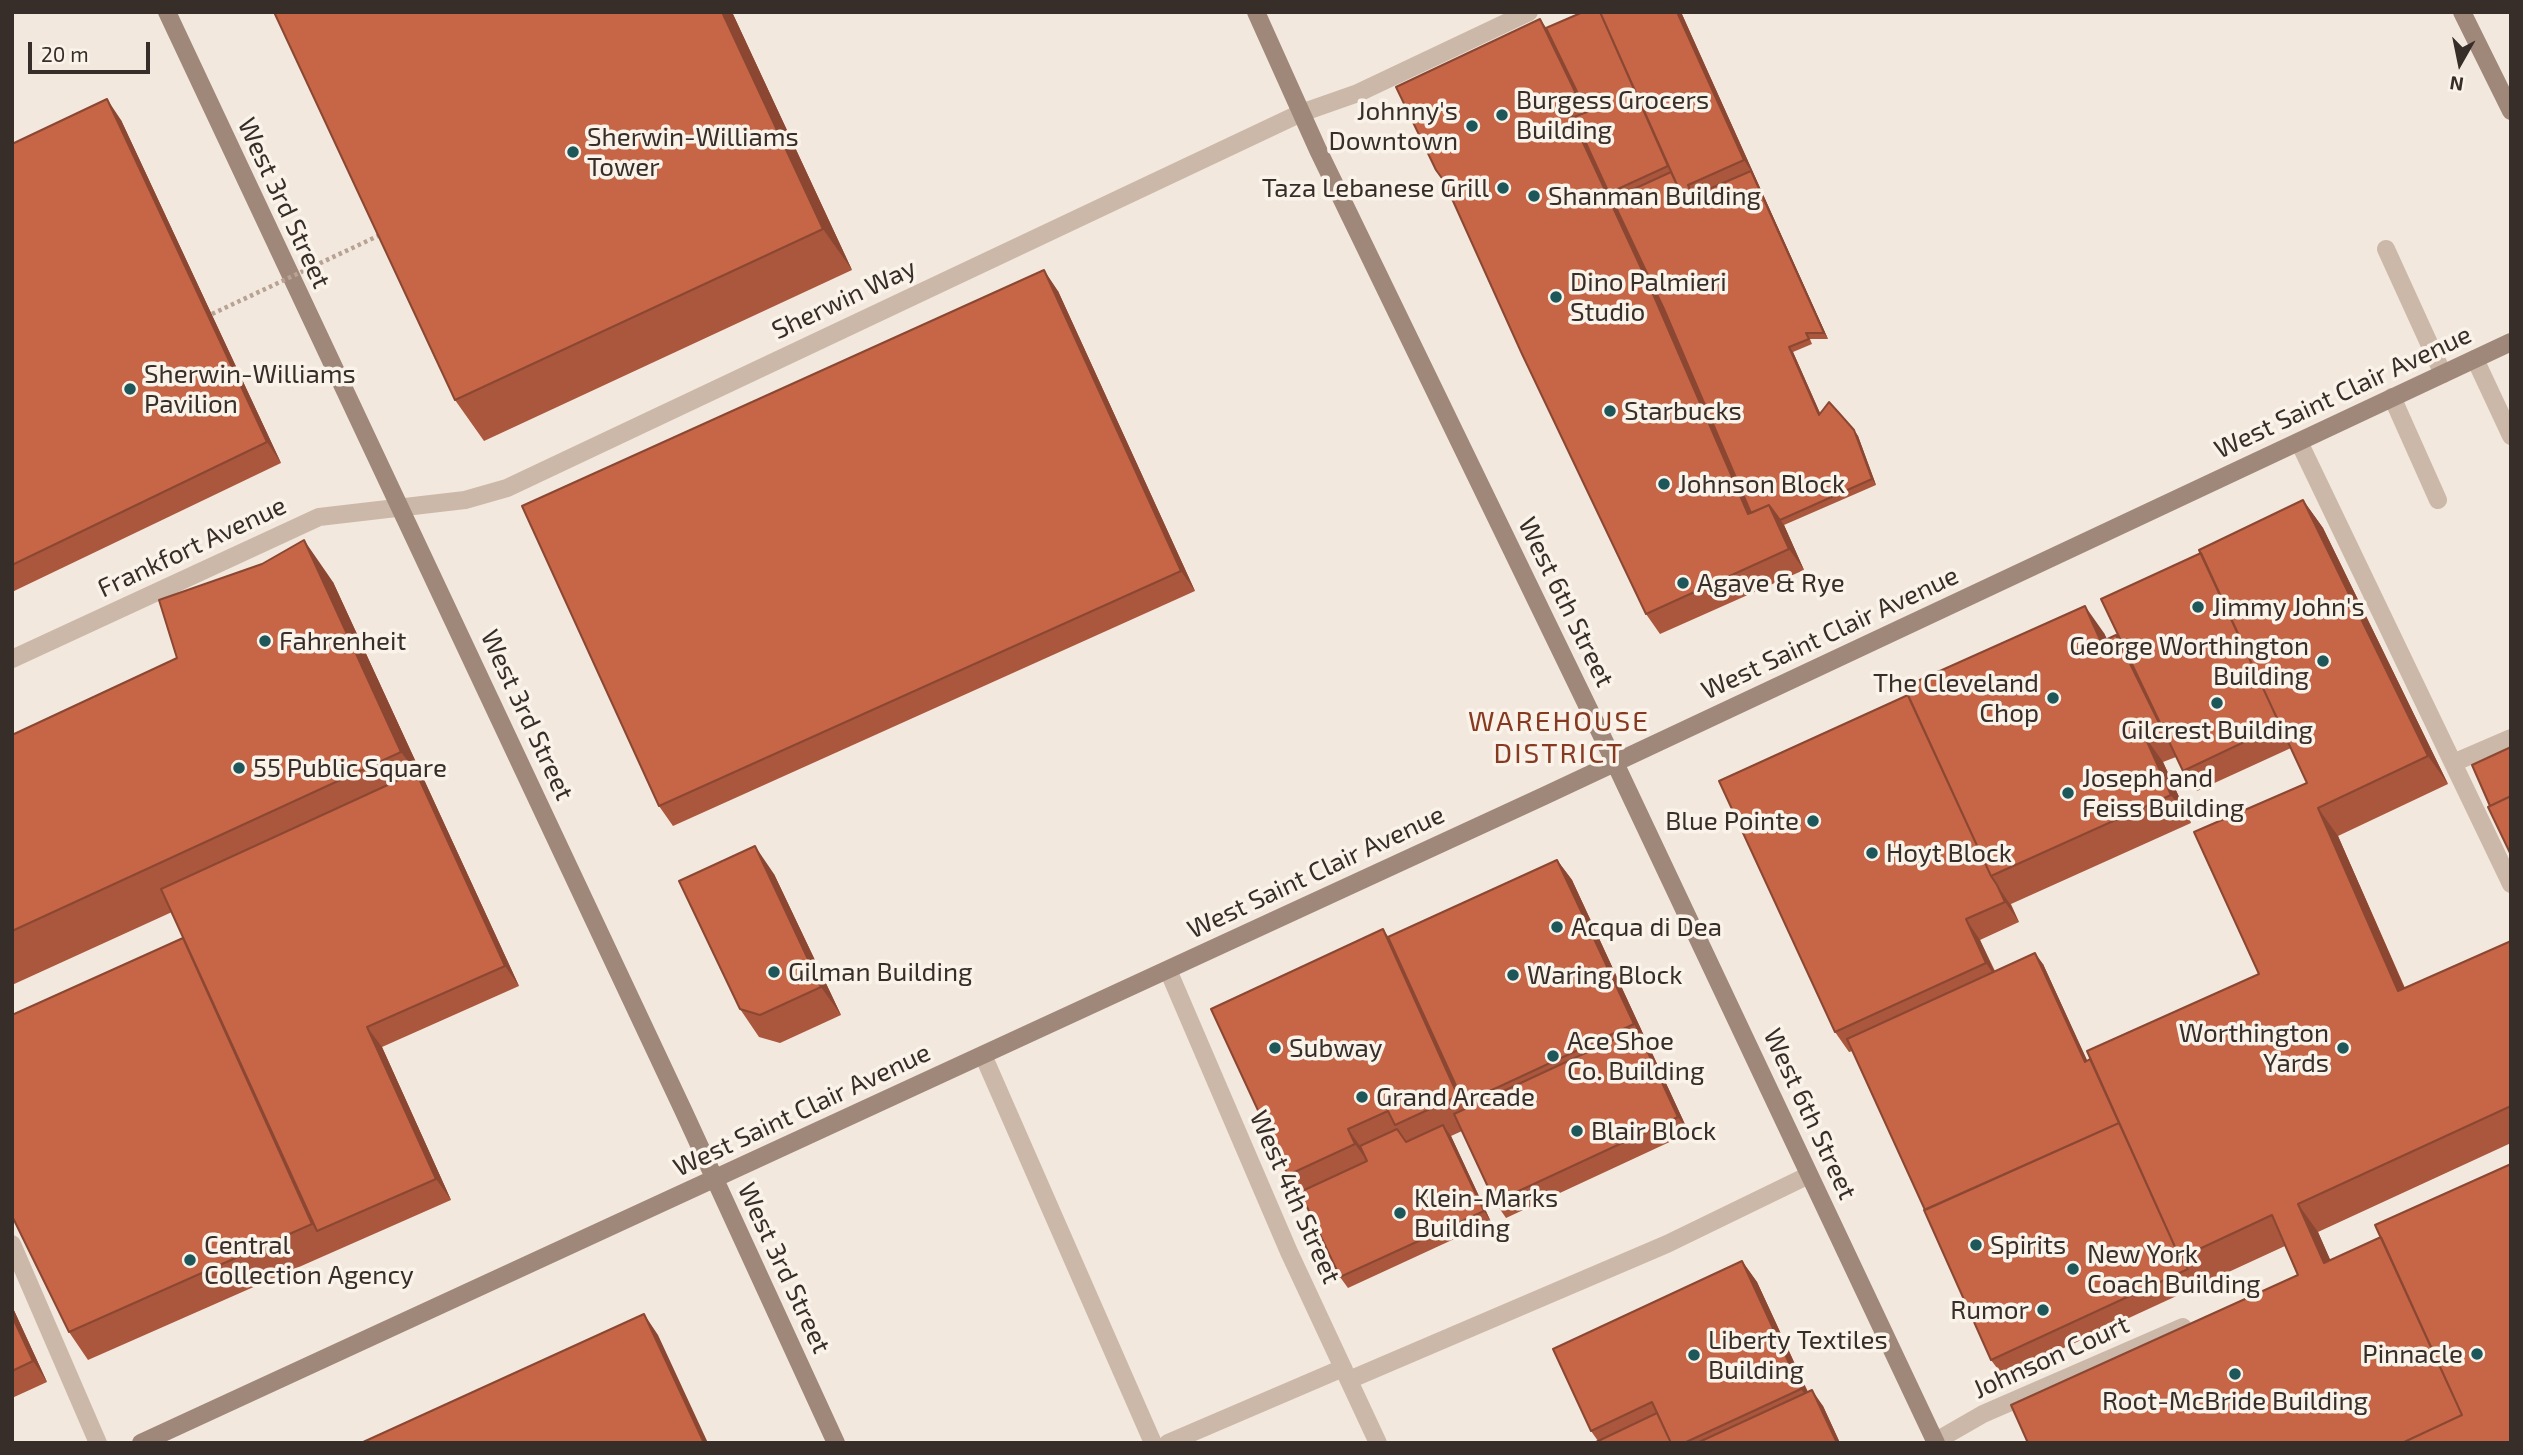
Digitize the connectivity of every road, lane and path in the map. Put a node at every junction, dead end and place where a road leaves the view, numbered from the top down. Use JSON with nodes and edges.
{"nodes":[{"id":1,"x":167,"y":12,"type":"edge"},
{"id":2,"x":1256,"y":12,"type":"edge"},
{"id":3,"x":1530,"y":12,"type":"edge"},
{"id":4,"x":2462,"y":12,"type":"edge"},
{"id":5,"x":2511,"y":111,"type":"edge"},
{"id":6,"x":1301,"y":113,"type":"junction"},
{"id":7,"x":386,"y":232,"type":"edge"},
{"id":8,"x":2386,"y":249,"type":"dead end"},
{"id":9,"x":212,"y":314,"type":"dead end"},
{"id":10,"x":2511,"y":342,"type":"edge"},
{"id":11,"x":2474,"y":359,"type":"junction"},
{"id":12,"x":2442,"y":374,"type":"junction"},
{"id":13,"x":2392,"y":397,"type":"junction"},
{"id":14,"x":2511,"y":436,"type":"edge"},
{"id":15,"x":2299,"y":442,"type":"junction"},
{"id":16,"x":2438,"y":500,"type":"dead end"},
{"id":17,"x":401,"y":506,"type":"junction"},
{"id":18,"x":12,"y":659,"type":"edge"},
{"id":19,"x":2511,"y":738,"type":"edge"},
{"id":20,"x":1615,"y":763,"type":"junction"},
{"id":21,"x":2453,"y":763,"type":"junction"},
{"id":22,"x":2511,"y":884,"type":"edge"},
{"id":23,"x":1168,"y":970,"type":"junction"},
{"id":24,"x":983,"y":1055,"type":"junction"},
{"id":25,"x":1810,"y":1175,"type":"junction"},
{"id":26,"x":714,"y":1179,"type":"junction"},
{"id":27,"x":12,"y":1244,"type":"edge"},
{"id":28,"x":2194,"y":1322,"type":"edge"},
{"id":29,"x":1346,"y":1374,"type":"junction"},
{"id":30,"x":1936,"y":1442,"type":"edge"},
{"id":31,"x":98,"y":1443,"type":"edge"},
{"id":32,"x":141,"y":1443,"type":"edge"},
{"id":33,"x":836,"y":1443,"type":"edge"},
{"id":34,"x":1153,"y":1443,"type":"edge"},
{"id":35,"x":1168,"y":1443,"type":"edge"},
{"id":36,"x":1378,"y":1443,"type":"edge"}],
"edges":[{"from":1,"to":17,"type":"street","name":"West 3rd Street"},
{"from":2,"to":6,"type":"street","name":"West 6th Street"},
{"from":3,"to":6,"type":"street"},
{"from":4,"to":5,"type":"street"},
{"from":6,"to":17,"type":"street","name":"Sherwin Way"},
{"from":6,"to":20,"type":"street","name":"West 6th Street"},
{"from":7,"to":9,"type":"path","bridge":true},
{"from":8,"to":12,"type":"street"},
{"from":10,"to":11,"type":"street","name":"West Saint Clair Avenue"},
{"from":11,"to":12,"type":"street","name":"West Saint Clair Avenue"},
{"from":11,"to":14,"type":"street"},
{"from":12,"to":13,"type":"street","name":"West Saint Clair Avenue"},
{"from":13,"to":15,"type":"street","name":"West Saint Clair Avenue"},
{"from":13,"to":16,"type":"street"},
{"from":15,"to":20,"type":"street","name":"West Saint Clair Avenue"},
{"from":15,"to":21,"type":"street"},
{"from":17,"to":18,"type":"street","name":"Frankfort Avenue"},
{"from":17,"to":26,"type":"street","name":"West 3rd Street"},
{"from":19,"to":21,"type":"street"},
{"from":20,"to":23,"type":"street","name":"West Saint Clair Avenue"},
{"from":20,"to":25,"type":"street","name":"West 6th Street"},
{"from":21,"to":22,"type":"street"},
{"from":23,"to":24,"type":"street","name":"West Saint Clair Avenue"},
{"from":23,"to":29,"type":"street","name":"West 4th Street"},
{"from":24,"to":26,"type":"street","name":"West Saint Clair Avenue"},
{"from":24,"to":34,"type":"street"},
{"from":25,"to":29,"type":"street"},
{"from":25,"to":30,"type":"street","name":"West 6th Street"},
{"from":26,"to":32,"type":"street","name":"West Saint Clair Avenue"},
{"from":26,"to":33,"type":"street","name":"West 3rd Street"},
{"from":27,"to":31,"type":"street"},
{"from":28,"to":30,"type":"street","name":"Johnson Court"},
{"from":29,"to":35,"type":"street"},
{"from":29,"to":36,"type":"street","name":"West 4th Street"}]}
